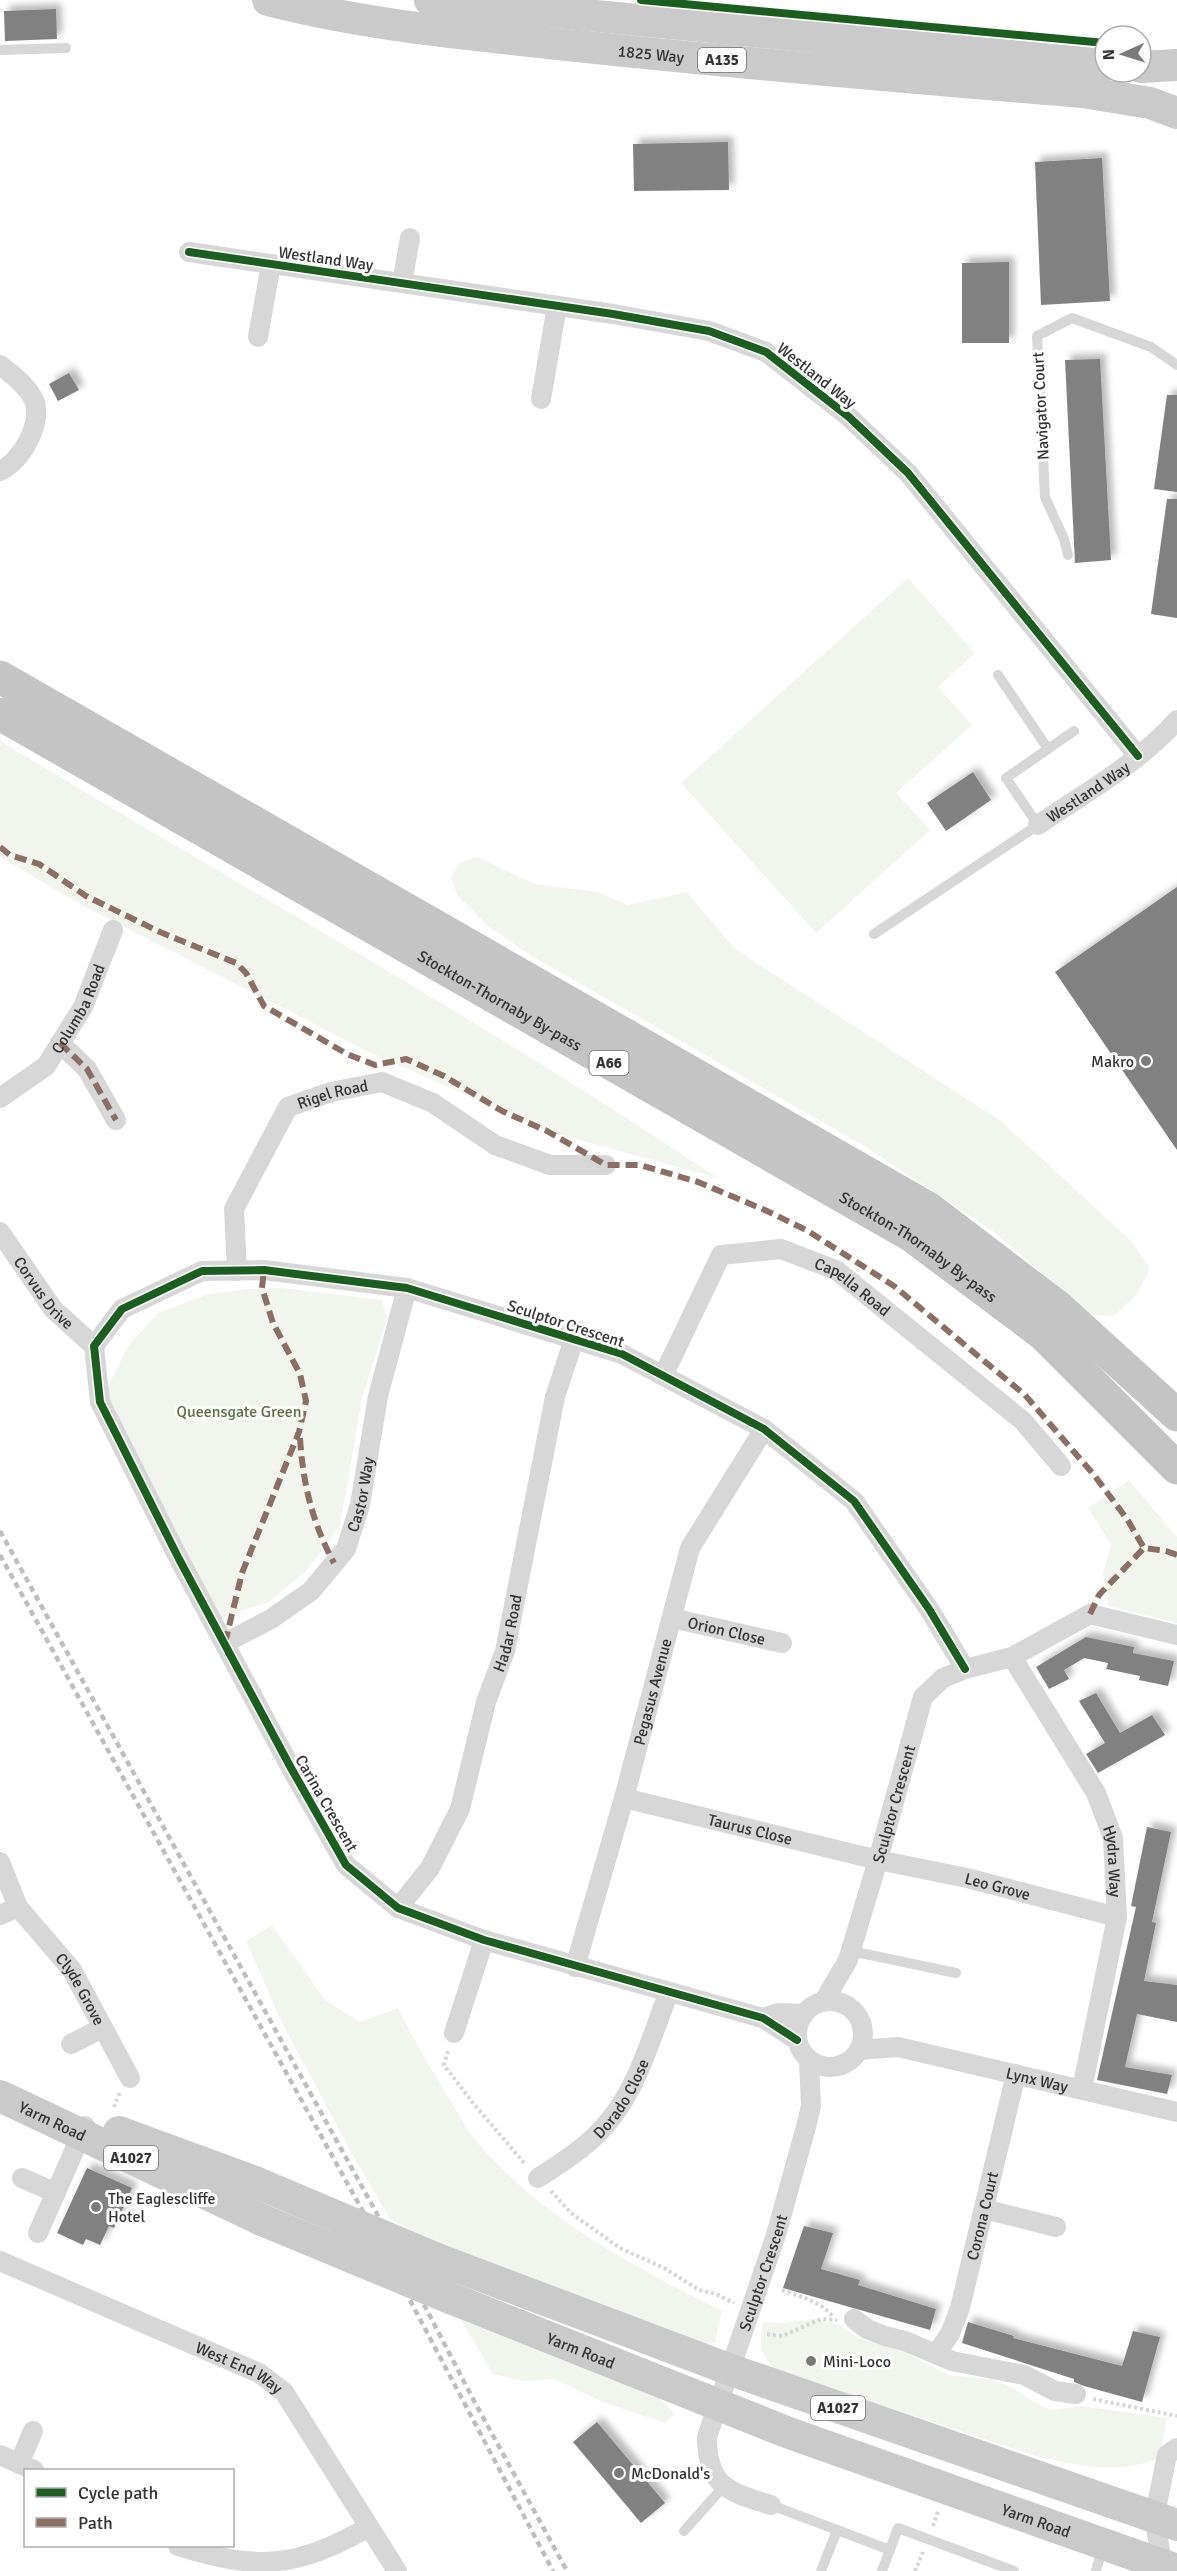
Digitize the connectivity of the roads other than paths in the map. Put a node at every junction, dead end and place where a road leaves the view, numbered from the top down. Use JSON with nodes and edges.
{"nodes":[{"id":1,"x":268,"y":0,"type":"edge"},
{"id":2,"x":430,"y":0,"type":"edge"},
{"id":3,"x":66,"y":48,"type":"dead end"},
{"id":4,"x":0,"y":50,"type":"edge"},
{"id":5,"x":1093,"y":64,"type":"edge"},
{"id":6,"x":1177,"y":65,"type":"edge"},
{"id":7,"x":1153,"y":66,"type":"edge"},
{"id":8,"x":1177,"y":113,"type":"edge"},
{"id":9,"x":410,"y":238,"type":"dead end"},
{"id":10,"x":189,"y":252,"type":"dead end"},
{"id":11,"x":271,"y":264,"type":"junction"},
{"id":12,"x":402,"y":283,"type":"junction"},
{"id":13,"x":557,"y":306,"type":"junction"},
{"id":14,"x":258,"y":337,"type":"dead end"},
{"id":15,"x":0,"y":365,"type":"edge"},
{"id":16,"x":1177,"y":365,"type":"edge"},
{"id":17,"x":541,"y":399,"type":"dead end"},
{"id":18,"x":0,"y":471,"type":"edge"},
{"id":19,"x":1068,"y":555,"type":"dead end"},
{"id":20,"x":998,"y":675,"type":"dead end"},
{"id":21,"x":0,"y":677,"type":"edge"},
{"id":22,"x":0,"y":714,"type":"edge"},
{"id":23,"x":1177,"y":720,"type":"edge"},
{"id":24,"x":1074,"y":731,"type":"dead end"},
{"id":25,"x":1048,"y":749,"type":"junction"},
{"id":26,"x":1138,"y":756,"type":"junction"},
{"id":27,"x":1038,"y":825,"type":"junction"},
{"id":28,"x":113,"y":930,"type":"dead end"},
{"id":29,"x":873,"y":934,"type":"dead end"},
{"id":30,"x":60,"y":1043,"type":"junction"},
{"id":31,"x":0,"y":1098,"type":"edge"},
{"id":32,"x":116,"y":1120,"type":"dead end"},
{"id":33,"x":606,"y":1165,"type":"dead end"},
{"id":34,"x":0,"y":1232,"type":"edge"},
{"id":35,"x":237,"y":1271,"type":"junction"},
{"id":36,"x":407,"y":1288,"type":"junction"},
{"id":37,"x":574,"y":1339,"type":"junction"},
{"id":38,"x":94,"y":1346,"type":"junction"},
{"id":39,"x":663,"y":1376,"type":"junction"},
{"id":40,"x":1177,"y":1415,"type":"edge"},
{"id":41,"x":764,"y":1429,"type":"junction"},
{"id":42,"x":1061,"y":1466,"type":"dead end"},
{"id":43,"x":1177,"y":1468,"type":"edge"},
{"id":44,"x":672,"y":1618,"type":"junction"},
{"id":45,"x":1177,"y":1635,"type":"edge"},
{"id":46,"x":225,"y":1643,"type":"junction"},
{"id":47,"x":782,"y":1643,"type":"dead end"},
{"id":48,"x":1012,"y":1657,"type":"junction"},
{"id":49,"x":965,"y":1669,"type":"junction"},
{"id":50,"x":624,"y":1798,"type":"junction"},
{"id":51,"x":878,"y":1860,"type":"junction"},
{"id":52,"x":0,"y":1862,"type":"edge"},
{"id":53,"x":398,"y":1908,"type":"junction"},
{"id":54,"x":9,"y":1911,"type":"edge"},
{"id":55,"x":1117,"y":1917,"type":"junction"},
{"id":56,"x":484,"y":1940,"type":"junction"},
{"id":57,"x":850,"y":1955,"type":"junction"},
{"id":58,"x":575,"y":1967,"type":"junction"},
{"id":59,"x":956,"y":1974,"type":"dead end"},
{"id":60,"x":669,"y":1992,"type":"junction"},
{"id":61,"x":824,"y":2001,"type":"junction"},
{"id":62,"x":849,"y":2007,"type":"junction"},
{"id":63,"x":804,"y":2014,"type":"junction"},
{"id":64,"x":764,"y":2018,"type":"junction"},
{"id":65,"x":862,"y":2026,"type":"junction"},
{"id":66,"x":102,"y":2028,"type":"junction"},
{"id":67,"x":453,"y":2033,"type":"road end"},
{"id":68,"x":797,"y":2040,"type":"junction"},
{"id":69,"x":71,"y":2044,"type":"dead end"},
{"id":70,"x":898,"y":2047,"type":"junction"},
{"id":71,"x":859,"y":2050,"type":"junction"},
{"id":72,"x":809,"y":2060,"type":"junction"},
{"id":73,"x":832,"y":2068,"type":"junction"},
{"id":74,"x":1017,"y":2074,"type":"junction"},
{"id":75,"x":126,"y":2083,"type":"road end"},
{"id":76,"x":0,"y":2088,"type":"edge"},
{"id":77,"x":1082,"y":2089,"type":"junction"},
{"id":78,"x":0,"y":2096,"type":"edge"},
{"id":79,"x":811,"y":2106,"type":"junction"},
{"id":80,"x":1177,"y":2112,"type":"edge"},
{"id":81,"x":93,"y":2124,"type":"junction"},
{"id":82,"x":22,"y":2178,"type":"dead end"},
{"id":83,"x":538,"y":2178,"type":"road end"},
{"id":84,"x":56,"y":2193,"type":"junction"},
{"id":85,"x":984,"y":2209,"type":"junction"},
{"id":86,"x":1056,"y":2227,"type":"dead end"},
{"id":87,"x":38,"y":2234,"type":"dead end"},
{"id":88,"x":0,"y":2261,"type":"edge"},
{"id":89,"x":844,"y":2319,"type":"road end"},
{"id":90,"x":936,"y":2354,"type":"junction"},
{"id":91,"x":731,"y":2370,"type":"junction"},
{"id":92,"x":1076,"y":2394,"type":"road end"},
{"id":93,"x":718,"y":2404,"type":"junction"},
{"id":94,"x":33,"y":2431,"type":"dead end"},
{"id":95,"x":1177,"y":2448,"type":"edge"},
{"id":96,"x":0,"y":2455,"type":"edge"},
{"id":97,"x":27,"y":2467,"type":"edge"},
{"id":98,"x":724,"y":2486,"type":"junction"},
{"id":99,"x":771,"y":2505,"type":"joint"},
{"id":100,"x":1166,"y":2522,"type":"edge"},
{"id":101,"x":369,"y":2527,"type":"junction"},
{"id":102,"x":837,"y":2530,"type":"junction"},
{"id":103,"x":684,"y":2531,"type":"dead end"},
{"id":104,"x":180,"y":2547,"type":"edge"},
{"id":105,"x":890,"y":2550,"type":"junction"},
{"id":106,"x":1099,"y":2558,"type":"edge"},
{"id":107,"x":1170,"y":2567,"type":"edge"},
{"id":108,"x":397,"y":2571,"type":"edge"},
{"id":109,"x":821,"y":2571,"type":"edge"},
{"id":110,"x":882,"y":2571,"type":"edge"},
{"id":111,"x":1014,"y":2571,"type":"edge"}],
"edges":[{"from":1,"to":8,"type":"main road","name":"1825 Way","number":"A135"},
{"from":2,"to":5,"type":"main road","name":"1825 Way","number":"A135"},
{"from":3,"to":4,"type":"lane"},
{"from":6,"to":7,"type":"main road"},
{"from":9,"to":12,"type":"street"},
{"from":10,"to":11,"type":"street","name":"Westland Way"},
{"from":11,"to":12,"type":"street","name":"Westland Way"},
{"from":11,"to":14,"type":"street","name":"Westland Way"},
{"from":12,"to":13,"type":"street","name":"Westland Way"},
{"from":13,"to":17,"type":"street"},
{"from":13,"to":26,"type":"street","name":"Westland Way"},
{"from":15,"to":18,"type":"street"},
{"from":16,"to":19,"type":"lane","name":"Navigator Court"},
{"from":20,"to":25,"type":"lane"},
{"from":21,"to":40,"type":"highway","name":"Stockton-Thornaby By-pass","number":"A66"},
{"from":22,"to":43,"type":"highway","name":"Stockton-Thornaby By-pass","number":"A66"},
{"from":23,"to":26,"type":"street","name":"Westland Way"},
{"from":24,"to":25,"type":"lane"},
{"from":25,"to":27,"type":"lane"},
{"from":26,"to":27,"type":"street","name":"Westland Way"},
{"from":27,"to":29,"type":"lane"},
{"from":28,"to":30,"type":"street","name":"Columba Road"},
{"from":30,"to":31,"type":"street","name":"Columba Road"},
{"from":30,"to":32,"type":"street"},
{"from":33,"to":35,"type":"street","name":"Rigel Road"},
{"from":34,"to":38,"type":"street","name":"Corvus Drive"},
{"from":35,"to":36,"type":"street","name":"Sculptor Crescent"},
{"from":35,"to":38,"type":"street","name":"Sculptor Crescent"},
{"from":36,"to":37,"type":"street","name":"Sculptor Crescent"},
{"from":36,"to":46,"type":"street","name":"Castor Way"},
{"from":37,"to":39,"type":"street","name":"Sculptor Crescent"},
{"from":37,"to":53,"type":"street","name":"Hadar Road"},
{"from":38,"to":46,"type":"street","name":"Carina Crescent"},
{"from":39,"to":41,"type":"street","name":"Sculptor Crescent"},
{"from":39,"to":42,"type":"street","name":"Capella Road"},
{"from":41,"to":44,"type":"street","name":"Pegasus Avenue"},
{"from":41,"to":49,"type":"street","name":"Sculptor Crescent"},
{"from":44,"to":47,"type":"street","name":"Orion Close"},
{"from":44,"to":50,"type":"street","name":"Pegasus Avenue"},
{"from":45,"to":48,"type":"street","name":"Sculptor Crescent"},
{"from":46,"to":53,"type":"street","name":"Carina Crescent"},
{"from":48,"to":49,"type":"street","name":"Sculptor Crescent"},
{"from":48,"to":55,"type":"street","name":"Hydra Way"},
{"from":49,"to":51,"type":"street","name":"Sculptor Crescent"},
{"from":50,"to":51,"type":"street","name":"Taurus Close"},
{"from":50,"to":58,"type":"street","name":"Pegasus Avenue"},
{"from":51,"to":55,"type":"street","name":"Leo Grove"},
{"from":51,"to":57,"type":"street","name":"Sculptor Crescent"},
{"from":52,"to":54,"type":"street","name":"Clyde Grove"},
{"from":53,"to":56,"type":"street","name":"Carina Crescent"},
{"from":54,"to":66,"type":"street","name":"Clyde Grove"},
{"from":55,"to":77,"type":"street","name":"Hydra Way"},
{"from":56,"to":58,"type":"street","name":"Carina Crescent"},
{"from":56,"to":67,"type":"street"},
{"from":57,"to":59,"type":"lane"},
{"from":57,"to":61,"type":"street","name":"Sculptor Crescent"},
{"from":57,"to":62,"type":"street","name":"Sculptor Crescent"},
{"from":58,"to":60,"type":"street","name":"Carina Crescent"},
{"from":60,"to":64,"type":"street","name":"Carina Crescent"},
{"from":60,"to":83,"type":"street","name":"Dorado Close"},
{"from":61,"to":62,"type":"street"},
{"from":61,"to":63,"type":"street"},
{"from":62,"to":65,"type":"street"},
{"from":63,"to":64,"type":"street","name":"Carina Crescent"},
{"from":63,"to":68,"type":"street"},
{"from":64,"to":68,"type":"street","name":"Carina Crescent"},
{"from":65,"to":70,"type":"street","name":"Lynx Way"},
{"from":65,"to":71,"type":"street"},
{"from":66,"to":69,"type":"street"},
{"from":66,"to":75,"type":"street","name":"Clyde Grove"},
{"from":68,"to":72,"type":"street"},
{"from":70,"to":71,"type":"street","name":"Lynx Way"},
{"from":70,"to":74,"type":"street","name":"Lynx Way"},
{"from":71,"to":73,"type":"street"},
{"from":72,"to":73,"type":"street"},
{"from":72,"to":79,"type":"street","name":"Sculptor Crescent"},
{"from":73,"to":79,"type":"street","name":"Sculptor Crescent"},
{"from":74,"to":77,"type":"street","name":"Lynx Way"},
{"from":74,"to":85,"type":"street","name":"Corona Court"},
{"from":76,"to":81,"type":"main road","name":"Yarm Road","number":"A1027"},
{"from":77,"to":80,"type":"street","name":"Lynx Way"},
{"from":78,"to":81,"type":"main road","name":"Yarm Road","number":"A1027"},
{"from":79,"to":91,"type":"street","name":"Sculptor Crescent"},
{"from":81,"to":84,"type":"street"},
{"from":81,"to":91,"type":"main road","name":"Yarm Road","number":"A1027","bridge":true},
{"from":81,"to":93,"type":"main road","name":"Yarm Road","number":"A1027","bridge":true},
{"from":82,"to":84,"type":"street"},
{"from":84,"to":87,"type":"street"},
{"from":85,"to":86,"type":"street"},
{"from":85,"to":90,"type":"street","name":"Corona Court"},
{"from":88,"to":101,"type":"street","name":"West End Way"},
{"from":89,"to":90,"type":"street"},
{"from":90,"to":92,"type":"street"},
{"from":91,"to":93,"type":"street","name":"Sculptor Crescent"},
{"from":91,"to":100,"type":"main road","name":"Yarm Road","number":"A1027"},
{"from":93,"to":98,"type":"street","name":"Sculptor Crescent"},
{"from":93,"to":106,"type":"main road","name":"Yarm Road","number":"A1027"},
{"from":94,"to":97,"type":"street"},
{"from":95,"to":100,"type":"street"},
{"from":96,"to":97,"type":"street"},
{"from":98,"to":99,"type":"street"},
{"from":98,"to":103,"type":"lane"},
{"from":99,"to":102,"type":"lane"},
{"from":100,"to":107,"type":"street"},
{"from":101,"to":104,"type":"street"},
{"from":101,"to":108,"type":"street","name":"West End Way"},
{"from":102,"to":105,"type":"lane"},
{"from":102,"to":109,"type":"lane"},
{"from":105,"to":110,"type":"lane"},
{"from":105,"to":111,"type":"lane"},
{"from":106,"to":107,"type":"main road","name":"Yarm Road","number":"A1027"}]}
